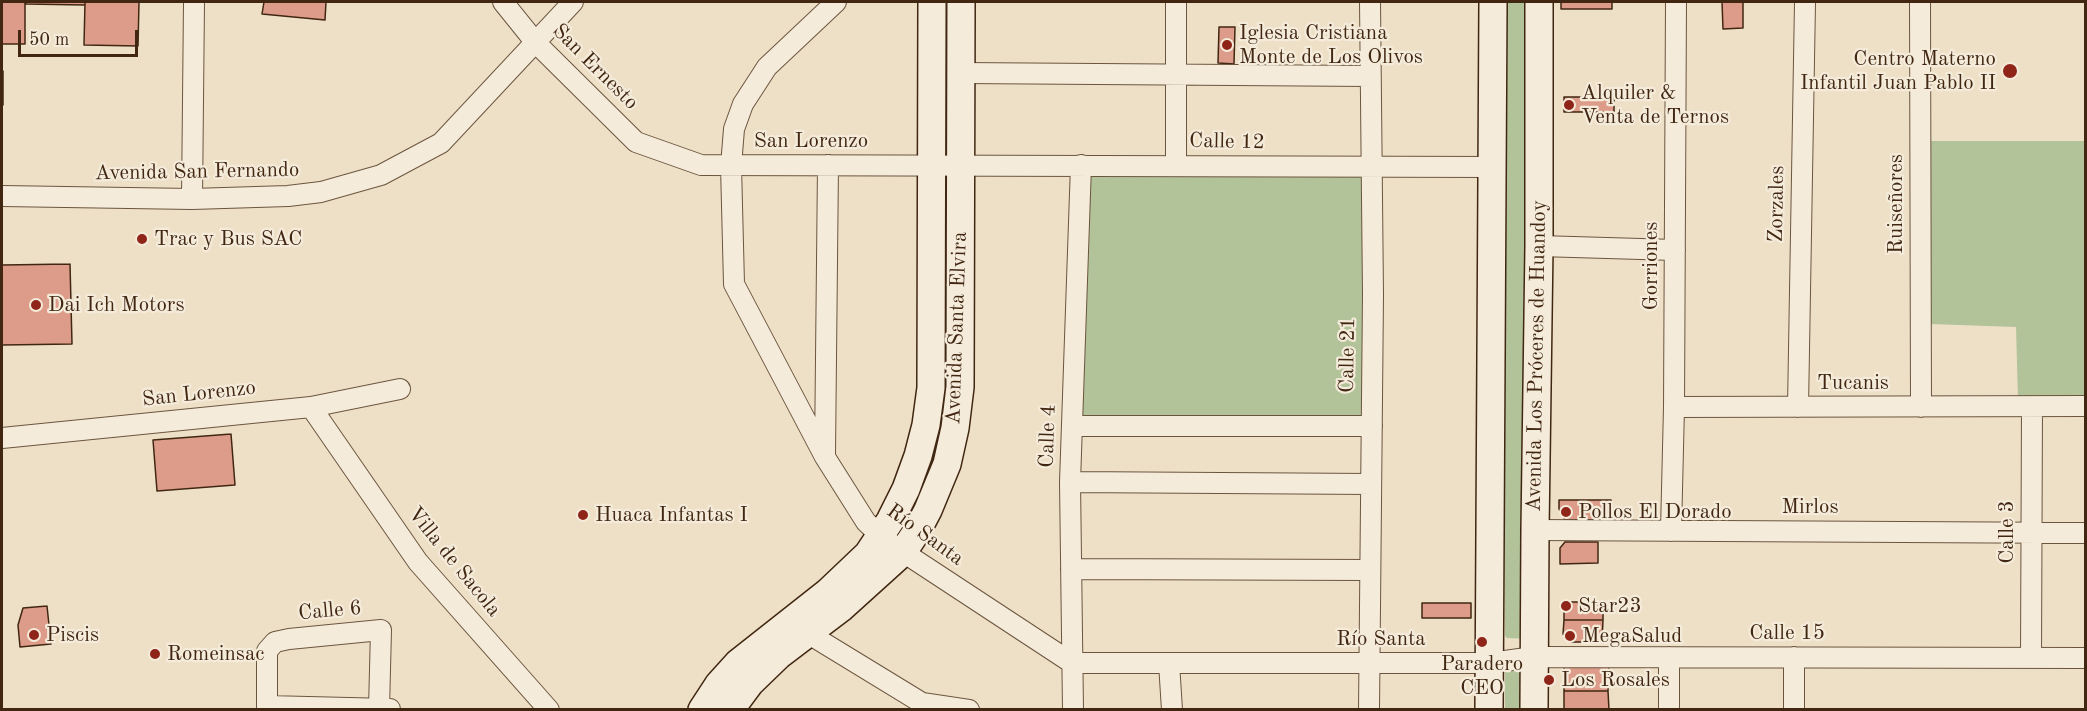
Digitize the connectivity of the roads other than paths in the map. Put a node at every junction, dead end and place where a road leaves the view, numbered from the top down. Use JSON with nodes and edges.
{"nodes":[{"id":1,"x":194,"y":2,"type":"edge"},
{"id":2,"x":503,"y":2,"type":"edge"},
{"id":3,"x":573,"y":2,"type":"edge"},
{"id":4,"x":836,"y":2,"type":"edge"},
{"id":5,"x":932,"y":2,"type":"edge"},
{"id":6,"x":961,"y":2,"type":"edge"},
{"id":7,"x":1176,"y":2,"type":"edge"},
{"id":8,"x":1370,"y":2,"type":"edge"},
{"id":9,"x":1493,"y":2,"type":"edge"},
{"id":10,"x":1539,"y":2,"type":"edge"},
{"id":11,"x":1676,"y":2,"type":"edge"},
{"id":12,"x":1805,"y":2,"type":"edge"},
{"id":13,"x":1920,"y":2,"type":"edge"},
{"id":14,"x":536,"y":43,"type":"junction"},
{"id":15,"x":961,"y":73,"type":"junction"},
{"id":16,"x":1176,"y":74,"type":"junction"},
{"id":17,"x":1370,"y":76,"type":"junction"},
{"id":18,"x":664,"y":152,"type":"joint"},
{"id":19,"x":731,"y":165,"type":"junction"},
{"id":20,"x":828,"y":165,"type":"junction"},
{"id":21,"x":931,"y":165,"type":"junction"},
{"id":22,"x":961,"y":165,"type":"junction"},
{"id":23,"x":1081,"y":165,"type":"junction"},
{"id":24,"x":1176,"y":166,"type":"junction"},
{"id":25,"x":1494,"y":167,"type":"junction"},
{"id":26,"x":1371,"y":168,"type":"junction"},
{"id":27,"x":2,"y":196,"type":"edge"},
{"id":28,"x":192,"y":199,"type":"junction"},
{"id":29,"x":1539,"y":246,"type":"junction"},
{"id":30,"x":1676,"y":250,"type":"junction"},
{"id":31,"x":400,"y":389,"type":"dead end"},
{"id":32,"x":312,"y":406,"type":"junction"},
{"id":33,"x":2085,"y":406,"type":"edge"},
{"id":34,"x":1674,"y":407,"type":"junction"},
{"id":35,"x":1798,"y":407,"type":"junction"},
{"id":36,"x":1921,"y":407,"type":"junction"},
{"id":37,"x":2032,"y":407,"type":"junction"},
{"id":38,"x":1072,"y":426,"type":"junction"},
{"id":39,"x":1372,"y":426,"type":"junction"},
{"id":40,"x":2,"y":438,"type":"edge"},
{"id":41,"x":825,"y":457,"type":"junction"},
{"id":42,"x":1070,"y":482,"type":"junction"},
{"id":43,"x":1371,"y":484,"type":"junction"},
{"id":44,"x":1535,"y":530,"type":"junction"},
{"id":45,"x":1671,"y":531,"type":"junction"},
{"id":46,"x":2030,"y":532,"type":"junction"},
{"id":47,"x":2085,"y":533,"type":"edge"},
{"id":48,"x":892,"y":544,"type":"junction"},
{"id":49,"x":1071,"y":570,"type":"junction"},
{"id":50,"x":1370,"y":570,"type":"junction"},
{"id":51,"x":809,"y":634,"type":"junction"},
{"id":52,"x":1534,"y":657,"type":"junction"},
{"id":53,"x":1669,"y":657,"type":"junction"},
{"id":54,"x":1794,"y":657,"type":"junction"},
{"id":55,"x":2031,"y":658,"type":"junction"},
{"id":56,"x":2085,"y":658,"type":"edge"},
{"id":57,"x":1072,"y":663,"type":"junction"},
{"id":58,"x":1169,"y":663,"type":"junction"},
{"id":59,"x":1369,"y":663,"type":"junction"},
{"id":60,"x":1490,"y":663,"type":"junction"},
{"id":61,"x":267,"y":708,"type":"edge"},
{"id":62,"x":379,"y":709,"type":"edge"},
{"id":63,"x":391,"y":710,"type":"edge"},
{"id":64,"x":549,"y":710,"type":"edge"},
{"id":65,"x":702,"y":710,"type":"edge"},
{"id":66,"x":730,"y":710,"type":"edge"},
{"id":67,"x":969,"y":710,"type":"edge"},
{"id":68,"x":1072,"y":710,"type":"edge"},
{"id":69,"x":1173,"y":710,"type":"edge"},
{"id":70,"x":1368,"y":710,"type":"edge"},
{"id":71,"x":1489,"y":710,"type":"edge"},
{"id":72,"x":1534,"y":710,"type":"edge"},
{"id":73,"x":1669,"y":710,"type":"edge"},
{"id":74,"x":1794,"y":710,"type":"edge"}],
"edges":[{"from":1,"to":28,"type":"street"},
{"from":2,"to":14,"type":"street","name":"San Ernesto"},
{"from":3,"to":14,"type":"street","name":"Avenida San Fernando"},
{"from":4,"to":19,"type":"street","name":"Río Santa"},
{"from":5,"to":21,"type":"street","name":"Avenida Santa Elvira"},
{"from":6,"to":15,"type":"street","name":"Avenida Santa Elvira"},
{"from":7,"to":16,"type":"street"},
{"from":8,"to":17,"type":"street","name":"Calle 21"},
{"from":9,"to":25,"type":"street","name":"Avenida Los Próceres de Huandoy"},
{"from":10,"to":29,"type":"street","name":"Avenida Los Próceres de Huandoy"},
{"from":11,"to":30,"type":"street","name":"Gorriones"},
{"from":12,"to":35,"type":"street","name":"Zorzales"},
{"from":13,"to":36,"type":"street","name":"Ruiseñores"},
{"from":14,"to":18,"type":"street","name":"San Ernesto"},
{"from":14,"to":28,"type":"street","name":"Avenida San Fernando"},
{"from":15,"to":16,"type":"street"},
{"from":15,"to":22,"type":"street","name":"Avenida Santa Elvira"},
{"from":16,"to":17,"type":"street"},
{"from":16,"to":24,"type":"street"},
{"from":17,"to":26,"type":"street","name":"Calle 21"},
{"from":18,"to":19,"type":"street","name":"San Lorenzo"},
{"from":19,"to":20,"type":"street","name":"San Lorenzo"},
{"from":19,"to":41,"type":"street","name":"Río Santa"},
{"from":20,"to":21,"type":"street","name":"San Lorenzo"},
{"from":20,"to":41,"type":"street"},
{"from":21,"to":22,"type":"street","name":"San Lorenzo"},
{"from":21,"to":48,"type":"street","name":"Avenida Santa Elvira"},
{"from":22,"to":23,"type":"street","name":"Calle 12"},
{"from":22,"to":48,"type":"street","name":"Avenida Santa Elvira"},
{"from":23,"to":24,"type":"street","name":"Calle 12"},
{"from":23,"to":38,"type":"street","name":"Calle 4"},
{"from":24,"to":26,"type":"street","name":"Calle 12"},
{"from":25,"to":26,"type":"street","name":"Calle 12"},
{"from":25,"to":60,"type":"street","name":"Avenida Los Próceres de Huandoy"},
{"from":26,"to":39,"type":"street","name":"Calle 21"},
{"from":27,"to":28,"type":"street","name":"Avenida San Fernando"},
{"from":29,"to":30,"type":"street"},
{"from":29,"to":44,"type":"street","name":"Avenida Los Próceres de Huandoy"},
{"from":30,"to":34,"type":"street","name":"Gorriones"},
{"from":31,"to":32,"type":"street","name":"San Lorenzo"},
{"from":32,"to":40,"type":"street","name":"San Lorenzo"},
{"from":32,"to":64,"type":"street","name":"Villa de Sacola"},
{"from":33,"to":37,"type":"street","name":"Tucanis"},
{"from":34,"to":35,"type":"street","name":"Tucanis"},
{"from":34,"to":45,"type":"street","name":"Gorriones"},
{"from":35,"to":36,"type":"street","name":"Tucanis"},
{"from":36,"to":37,"type":"street","name":"Tucanis"},
{"from":37,"to":46,"type":"street","name":"Calle 3"},
{"from":38,"to":39,"type":"street"},
{"from":38,"to":42,"type":"street","name":"Calle 4"},
{"from":39,"to":43,"type":"street","name":"Calle 21"},
{"from":41,"to":48,"type":"street","name":"Río Santa"},
{"from":42,"to":43,"type":"street"},
{"from":42,"to":49,"type":"street","name":"Calle 4"},
{"from":43,"to":50,"type":"street","name":"Calle 21"},
{"from":44,"to":45,"type":"street","name":"Mirlos"},
{"from":44,"to":52,"type":"street","name":"Avenida Los Próceres de Huandoy"},
{"from":45,"to":46,"type":"street","name":"Mirlos"},
{"from":46,"to":47,"type":"street","name":"Mirlos"},
{"from":46,"to":55,"type":"street","name":"Calle 3"},
{"from":48,"to":51,"type":"street","name":"Avenida Santa Elvira"},
{"from":48,"to":57,"type":"street","name":"Río Santa"},
{"from":48,"to":65,"type":"street","name":"Avenida Santa Elvira"},
{"from":49,"to":50,"type":"street"},
{"from":49,"to":57,"type":"street","name":"Calle 4"},
{"from":50,"to":59,"type":"street","name":"Calle 21"},
{"from":51,"to":66,"type":"street","name":"Avenida Santa Elvira"},
{"from":51,"to":67,"type":"street"},
{"from":52,"to":53,"type":"street","name":"Calle 15"},
{"from":52,"to":60,"type":"street","name":"Calle 15"},
{"from":52,"to":72,"type":"street","name":"Avenida Los Próceres de Huandoy"},
{"from":53,"to":54,"type":"street","name":"Calle 15"},
{"from":53,"to":73,"type":"street"},
{"from":54,"to":55,"type":"street","name":"Calle 15"},
{"from":54,"to":74,"type":"street"},
{"from":55,"to":56,"type":"street","name":"Calle 15"},
{"from":57,"to":58,"type":"street","name":"Río Santa"},
{"from":57,"to":68,"type":"street","name":"Calle 4"},
{"from":58,"to":59,"type":"street","name":"Río Santa"},
{"from":58,"to":69,"type":"street"},
{"from":59,"to":60,"type":"street","name":"Río Santa"},
{"from":59,"to":70,"type":"street","name":"Calle 21"},
{"from":60,"to":71,"type":"street","name":"Avenida Los Próceres de Huandoy"},
{"from":61,"to":62,"type":"street"},
{"from":61,"to":62,"type":"street","name":"Calle 6"},
{"from":62,"to":63,"type":"street"}]}
